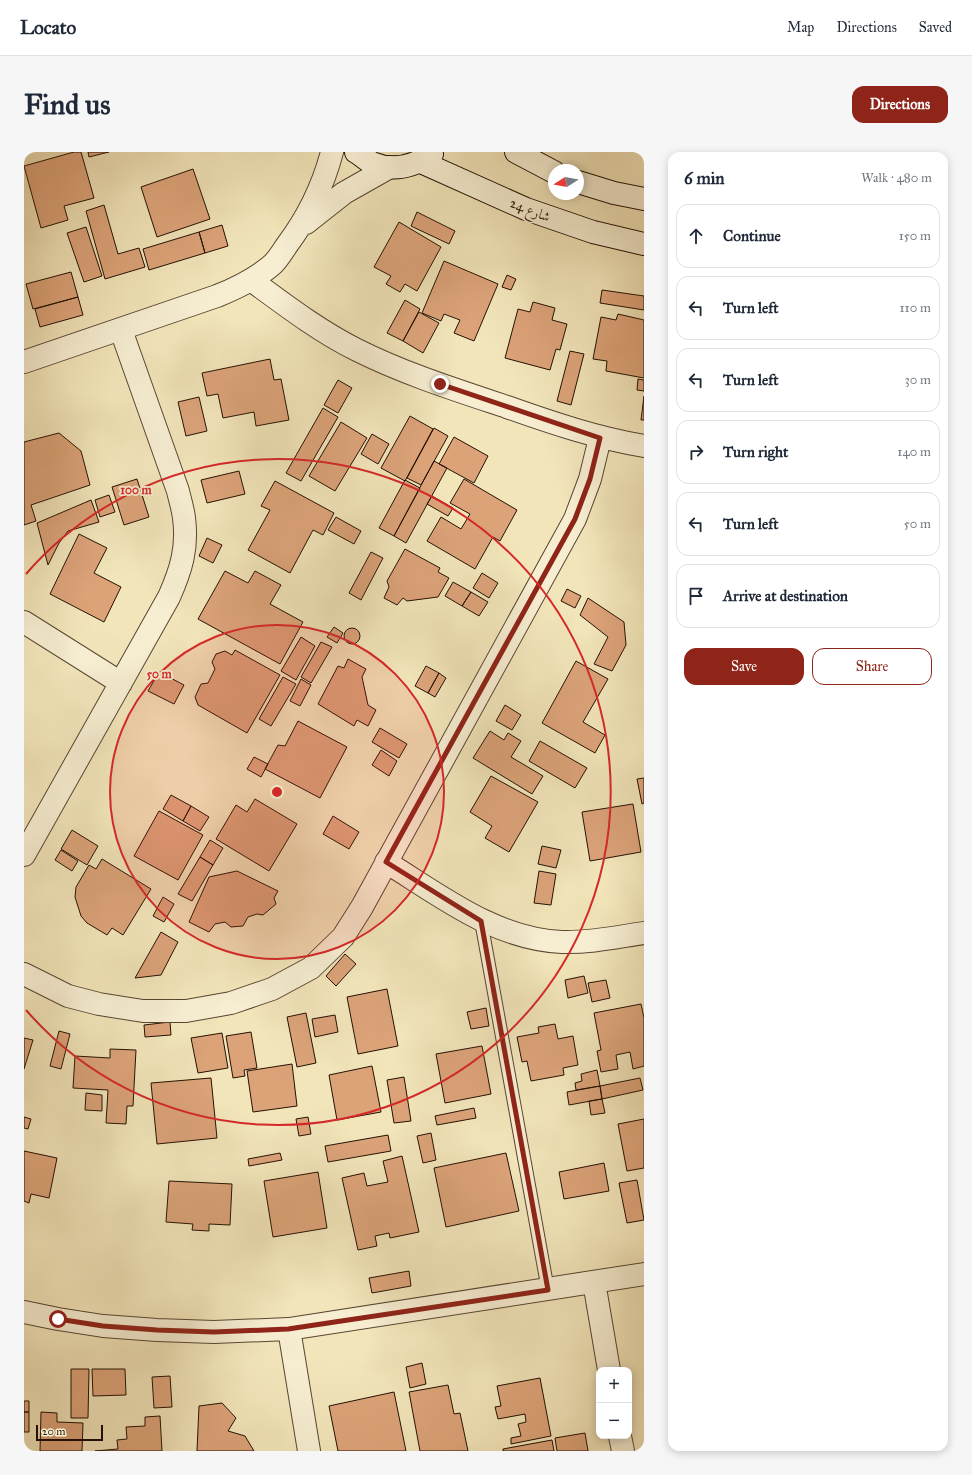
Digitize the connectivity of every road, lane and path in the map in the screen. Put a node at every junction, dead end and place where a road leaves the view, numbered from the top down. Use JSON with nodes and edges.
{"nodes":[{"id":1,"x":332,"y":152,"type":"edge"},
{"id":2,"x":356,"y":152,"type":"edge"},
{"id":3,"x":516,"y":152,"type":"edge"},
{"id":4,"x":428,"y":157,"type":"edge"},
{"id":5,"x":390,"y":167,"type":"junction"},
{"id":6,"x":548,"y":169,"type":"edge"},
{"id":7,"x":584,"y":184,"type":"edge"},
{"id":8,"x":644,"y":199,"type":"edge"},
{"id":9,"x":300,"y":227,"type":"junction"},
{"id":10,"x":644,"y":244,"type":"edge"},
{"id":11,"x":250,"y":280,"type":"junction"},
{"id":12,"x":121,"y":330,"type":"junction"},
{"id":13,"x":24,"y":362,"type":"edge"},
{"id":14,"x":600,"y":438,"type":"junction"},
{"id":15,"x":644,"y":446,"type":"edge"},
{"id":16,"x":24,"y":622,"type":"edge"},
{"id":17,"x":121,"y":683,"type":"junction"},
{"id":18,"x":24,"y":855,"type":"edge"},
{"id":19,"x":386,"y":862,"type":"junction"},
{"id":20,"x":481,"y":921,"type":"junction"},
{"id":21,"x":644,"y":932,"type":"edge"},
{"id":22,"x":24,"y":974,"type":"edge"},
{"id":23,"x":644,"y":1274,"type":"edge"},
{"id":24,"x":594,"y":1282,"type":"junction"},
{"id":25,"x":548,"y":1290,"type":"junction"},
{"id":26,"x":24,"y":1312,"type":"edge"},
{"id":27,"x":288,"y":1329,"type":"junction"},
{"id":28,"x":608,"y":1367,"type":"edge"},
{"id":29,"x":621,"y":1439,"type":"edge"},
{"id":30,"x":309,"y":1451,"type":"edge"},
{"id":31,"x":623,"y":1451,"type":"edge"}],
"edges":[{"from":1,"to":9,"type":"street"},
{"from":2,"to":5,"type":"street"},
{"from":3,"to":6,"type":"street"},
{"from":4,"to":5,"type":"street"},
{"from":4,"to":10,"type":"street","name":"شارع 24"},
{"from":5,"to":9,"type":"street"},
{"from":7,"to":8,"type":"street"},
{"from":9,"to":11,"type":"street"},
{"from":11,"to":12,"type":"street"},
{"from":11,"to":14,"type":"street"},
{"from":12,"to":13,"type":"street"},
{"from":12,"to":17,"type":"street"},
{"from":14,"to":15,"type":"street"},
{"from":14,"to":19,"type":"street"},
{"from":16,"to":17,"type":"street"},
{"from":17,"to":18,"type":"street"},
{"from":19,"to":20,"type":"street"},
{"from":19,"to":22,"type":"street"},
{"from":20,"to":21,"type":"street"},
{"from":20,"to":25,"type":"lane"},
{"from":23,"to":24,"type":"street"},
{"from":24,"to":25,"type":"street"},
{"from":24,"to":28,"type":"street"},
{"from":25,"to":27,"type":"street"},
{"from":26,"to":27,"type":"street"},
{"from":27,"to":30,"type":"street"},
{"from":29,"to":31,"type":"street"}]}
